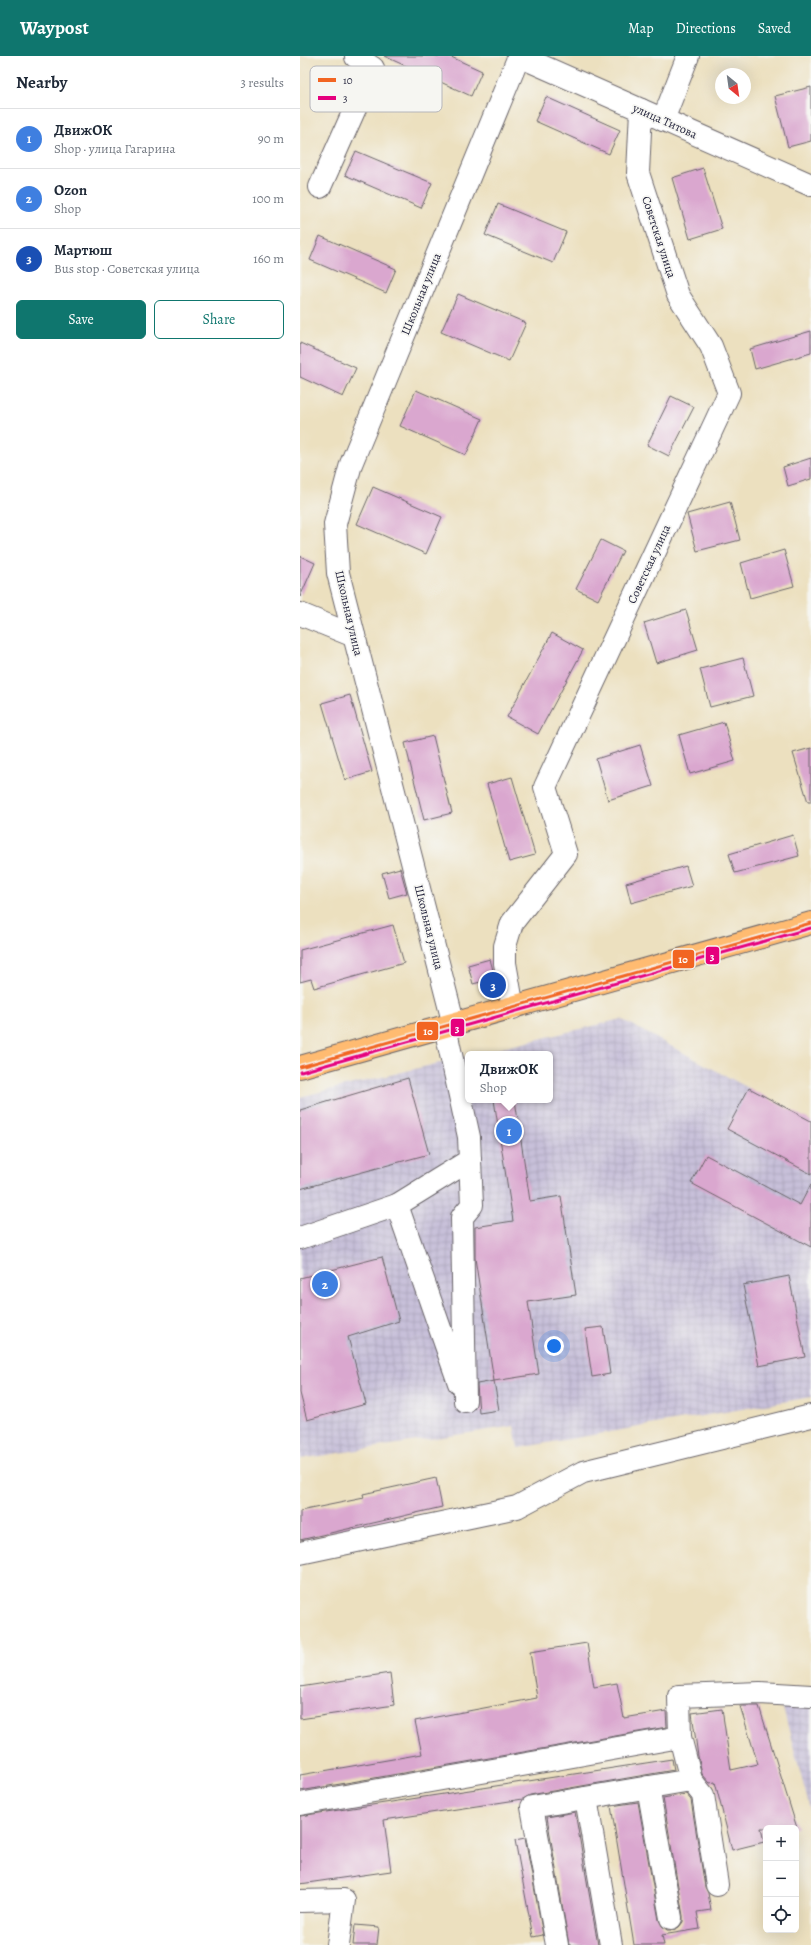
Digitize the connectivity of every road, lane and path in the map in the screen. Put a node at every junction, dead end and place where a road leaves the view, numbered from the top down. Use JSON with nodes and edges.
{"nodes":[{"id":1,"x":356,"y":56,"type":"edge"},
{"id":2,"x":519,"y":56,"type":"edge"},
{"id":3,"x":688,"y":56,"type":"edge"},
{"id":4,"x":370,"y":66,"type":"edge"},
{"id":5,"x":642,"y":110,"type":"junction"},
{"id":6,"x":353,"y":112,"type":"edge"},
{"id":7,"x":662,"y":120,"type":"junction"},
{"id":8,"x":811,"y":185,"type":"edge"},
{"id":9,"x":320,"y":187,"type":"dead end"},
{"id":10,"x":300,"y":614,"type":"edge"},
{"id":11,"x":354,"y":636,"type":"junction"},
{"id":12,"x":811,"y":923,"type":"edge"},
{"id":13,"x":513,"y":1008,"type":"junction"},
{"id":14,"x":449,"y":1026,"type":"junction"},
{"id":15,"x":300,"y":1068,"type":"edge"},
{"id":16,"x":470,"y":1160,"type":"junction"},
{"id":17,"x":397,"y":1205,"type":"junction"},
{"id":18,"x":300,"y":1238,"type":"edge"},
{"id":19,"x":811,"y":1416,"type":"edge"},
{"id":20,"x":300,"y":1553,"type":"edge"},
{"id":21,"x":811,"y":1696,"type":"edge"},
{"id":22,"x":680,"y":1737,"type":"junction"},
{"id":23,"x":691,"y":1780,"type":"junction"},
{"id":24,"x":648,"y":1787,"type":"junction"},
{"id":25,"x":586,"y":1798,"type":"junction"},
{"id":26,"x":300,"y":1804,"type":"edge"},
{"id":27,"x":717,"y":1885,"type":"dead end"},
{"id":28,"x":300,"y":1901,"type":"edge"},
{"id":29,"x":671,"y":1918,"type":"dead end"},
{"id":30,"x":338,"y":1945,"type":"edge"},
{"id":31,"x":557,"y":1945,"type":"edge"},
{"id":32,"x":611,"y":1945,"type":"edge"}],
"edges":[{"from":1,"to":4,"type":"street"},
{"from":2,"to":5,"type":"street","name":"улица Титова"},
{"from":2,"to":11,"type":"street","name":"Школьная улица"},
{"from":3,"to":7,"type":"street"},
{"from":5,"to":7,"type":"street","name":"улица Титова"},
{"from":5,"to":13,"type":"street","name":"Советская улица"},
{"from":6,"to":9,"type":"street"},
{"from":7,"to":8,"type":"street","name":"улица Титова"},
{"from":10,"to":11,"type":"street"},
{"from":11,"to":14,"type":"street","name":"Школьная улица"},
{"from":12,"to":13,"type":"main road"},
{"from":13,"to":14,"type":"main road"},
{"from":14,"to":15,"type":"main road"},
{"from":14,"to":16,"type":"street","name":"Школьная улица"},
{"from":16,"to":17,"type":"street"},
{"from":16,"to":17,"type":"street","name":"Школьная улица"},
{"from":17,"to":18,"type":"street"},
{"from":19,"to":20,"type":"street"},
{"from":21,"to":22,"type":"street"},
{"from":22,"to":23,"type":"street"},
{"from":22,"to":26,"type":"street"},
{"from":23,"to":24,"type":"street"},
{"from":23,"to":27,"type":"street"},
{"from":24,"to":25,"type":"street"},
{"from":24,"to":29,"type":"street"},
{"from":25,"to":31,"type":"street"},
{"from":25,"to":32,"type":"street"},
{"from":28,"to":30,"type":"street"}]}
